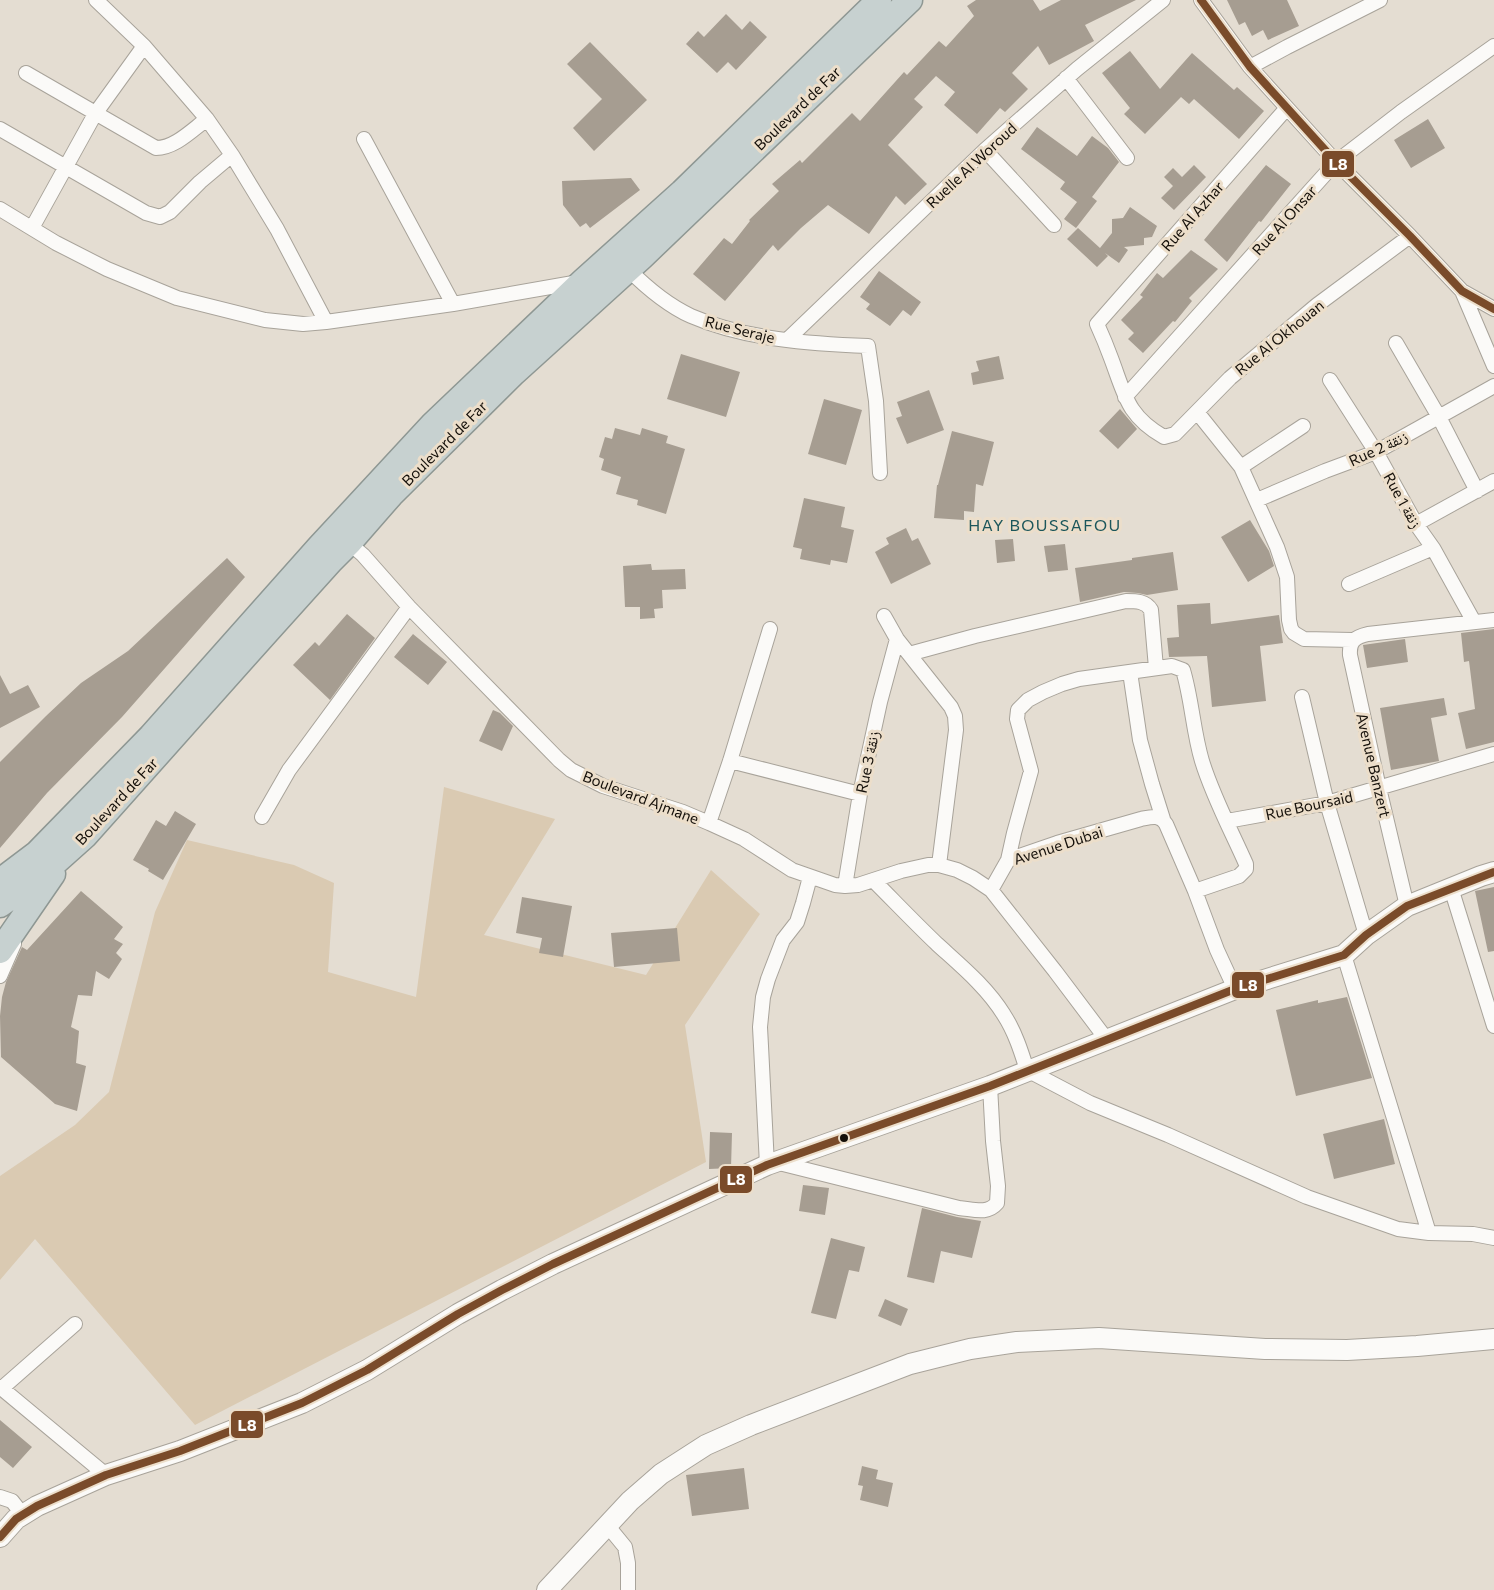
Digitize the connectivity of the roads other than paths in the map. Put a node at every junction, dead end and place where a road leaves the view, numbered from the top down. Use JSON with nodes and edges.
{"nodes":[{"id":1,"x":96,"y":0,"type":"edge"},
{"id":2,"x":879,"y":0,"type":"edge"},
{"id":3,"x":910,"y":0,"type":"edge"},
{"id":4,"x":1163,"y":0,"type":"edge"},
{"id":5,"x":1201,"y":0,"type":"edge"},
{"id":6,"x":1380,"y":0,"type":"edge"},
{"id":7,"x":144,"y":46,"type":"junction"},
{"id":8,"x":1494,"y":46,"type":"edge"},
{"id":9,"x":1250,"y":68,"type":"junction"},
{"id":10,"x":26,"y":74,"type":"dead end"},
{"id":11,"x":1066,"y":78,"type":"junction"},
{"id":12,"x":1286,"y":109,"type":"junction"},
{"id":13,"x":95,"y":114,"type":"junction"},
{"id":14,"x":207,"y":119,"type":"junction"},
{"id":15,"x":0,"y":129,"type":"edge"},
{"id":16,"x":364,"y":139,"type":"dead end"},
{"id":17,"x":985,"y":150,"type":"junction"},
{"id":18,"x":232,"y":155,"type":"junction"},
{"id":19,"x":1127,"y":158,"type":"dead end"},
{"id":20,"x":1336,"y":162,"type":"junction"},
{"id":21,"x":67,"y":166,"type":"junction"},
{"id":22,"x":0,"y":208,"type":"edge"},
{"id":23,"x":1054,"y":225,"type":"dead end"},
{"id":24,"x":32,"y":228,"type":"junction"},
{"id":25,"x":1410,"y":236,"type":"junction"},
{"id":26,"x":628,"y":269,"type":"junction"},
{"id":27,"x":583,"y":281,"type":"junction"},
{"id":28,"x":1462,"y":291,"type":"junction"},
{"id":29,"x":453,"y":304,"type":"junction"},
{"id":30,"x":1494,"y":309,"type":"edge"},
{"id":31,"x":326,"y":322,"type":"junction"},
{"id":32,"x":787,"y":340,"type":"junction"},
{"id":33,"x":1396,"y":343,"type":"dead end"},
{"id":34,"x":1494,"y":366,"type":"edge"},
{"id":35,"x":1330,"y":380,"type":"dead end"},
{"id":36,"x":1494,"y":386,"type":"edge"},
{"id":37,"x":1125,"y":397,"type":"junction"},
{"id":38,"x":1197,"y":412,"type":"junction"},
{"id":39,"x":1439,"y":417,"type":"junction"},
{"id":40,"x":1303,"y":426,"type":"dead end"},
{"id":41,"x":1376,"y":452,"type":"junction"},
{"id":42,"x":1240,"y":467,"type":"junction"},
{"id":43,"x":880,"y":473,"type":"dead end"},
{"id":44,"x":1494,"y":481,"type":"edge"},
{"id":45,"x":1476,"y":491,"type":"junction"},
{"id":46,"x":1257,"y":500,"type":"junction"},
{"id":47,"x":1416,"y":524,"type":"junction"},
{"id":48,"x":349,"y":543,"type":"junction"},
{"id":49,"x":1433,"y":548,"type":"junction"},
{"id":50,"x":1349,"y":584,"type":"dead end"},
{"id":51,"x":409,"y":607,"type":"junction"},
{"id":52,"x":884,"y":616,"type":"dead end"},
{"id":53,"x":1494,"y":620,"type":"edge"},
{"id":54,"x":1474,"y":622,"type":"junction"},
{"id":55,"x":770,"y":629,"type":"dead end"},
{"id":56,"x":897,"y":639,"type":"junction"},
{"id":57,"x":1352,"y":640,"type":"junction"},
{"id":58,"x":909,"y":654,"type":"junction"},
{"id":59,"x":1156,"y":668,"type":"junction"},
{"id":60,"x":1130,"y":672,"type":"junction"},
{"id":61,"x":1302,"y":697,"type":"dead end"},
{"id":62,"x":1494,"y":754,"type":"edge"},
{"id":63,"x":730,"y":761,"type":"junction"},
{"id":64,"x":1379,"y":788,"type":"junction"},
{"id":65,"x":860,"y":794,"type":"junction"},
{"id":66,"x":1327,"y":803,"type":"junction"},
{"id":67,"x":262,"y":817,"type":"dead end"},
{"id":68,"x":1163,"y":819,"type":"junction"},
{"id":69,"x":1227,"y":821,"type":"junction"},
{"id":70,"x":709,"y":823,"type":"junction"},
{"id":71,"x":66,"y":854,"type":"junction"},
{"id":72,"x":1008,"y":861,"type":"junction"},
{"id":73,"x":939,"y":865,"type":"junction"},
{"id":74,"x":1494,"y":872,"type":"edge"},
{"id":75,"x":810,"y":877,"type":"junction"},
{"id":76,"x":0,"y":880,"type":"edge"},
{"id":77,"x":874,"y":881,"type":"junction"},
{"id":78,"x":845,"y":886,"type":"junction"},
{"id":79,"x":1450,"y":888,"type":"junction"},
{"id":80,"x":991,"y":890,"type":"junction"},
{"id":81,"x":1195,"y":891,"type":"junction"},
{"id":82,"x":0,"y":905,"type":"edge"},
{"id":83,"x":31,"y":906,"type":"junction"},
{"id":84,"x":1407,"y":906,"type":"junction"},
{"id":85,"x":1366,"y":935,"type":"junction"},
{"id":86,"x":0,"y":951,"type":"edge"},
{"id":87,"x":1344,"y":955,"type":"junction"},
{"id":88,"x":0,"y":976,"type":"edge"},
{"id":89,"x":1235,"y":989,"type":"junction"},
{"id":90,"x":1494,"y":1026,"type":"edge"},
{"id":91,"x":1107,"y":1040,"type":"junction"},
{"id":92,"x":1027,"y":1070,"type":"junction"},
{"id":93,"x":990,"y":1086,"type":"junction"},
{"id":94,"x":770,"y":1163,"type":"junction"},
{"id":95,"x":1429,"y":1233,"type":"junction"},
{"id":96,"x":1494,"y":1238,"type":"edge"},
{"id":97,"x":75,"y":1324,"type":"dead end"},
{"id":98,"x":1494,"y":1339,"type":"edge"},
{"id":99,"x":1,"y":1388,"type":"edge"},
{"id":100,"x":106,"y":1475,"type":"junction"},
{"id":101,"x":0,"y":1497,"type":"edge"},
{"id":102,"x":22,"y":1515,"type":"junction"},
{"id":103,"x":607,"y":1525,"type":"junction"},
{"id":104,"x":0,"y":1537,"type":"edge"},
{"id":105,"x":547,"y":1590,"type":"edge"},
{"id":106,"x":628,"y":1590,"type":"edge"}],
"edges":[{"from":1,"to":7,"type":"street"},
{"from":2,"to":27,"type":"highway","name":"Boulevard de Far"},
{"from":3,"to":26,"type":"highway","name":"Boulevard de Far"},
{"from":4,"to":11,"type":"street","name":"Ruelle Al Woroud"},
{"from":5,"to":9,"type":"street"},
{"from":6,"to":9,"type":"street"},
{"from":7,"to":13,"type":"street"},
{"from":7,"to":14,"type":"street"},
{"from":8,"to":20,"type":"street","name":"Rue Al Onsar"},
{"from":9,"to":12,"type":"street"},
{"from":10,"to":13,"type":"street"},
{"from":11,"to":17,"type":"street","name":"Ruelle Al Woroud"},
{"from":11,"to":19,"type":"street"},
{"from":12,"to":20,"type":"street"},
{"from":12,"to":37,"type":"street","name":"Rue Al Azhar"},
{"from":13,"to":14,"type":"street"},
{"from":13,"to":21,"type":"street"},
{"from":14,"to":18,"type":"street"},
{"from":15,"to":21,"type":"street"},
{"from":16,"to":29,"type":"street"},
{"from":17,"to":23,"type":"street"},
{"from":17,"to":32,"type":"street","name":"Ruelle Al Woroud"},
{"from":18,"to":21,"type":"street"},
{"from":18,"to":31,"type":"street"},
{"from":20,"to":25,"type":"street"},
{"from":20,"to":37,"type":"street","name":"Rue Al Onsar"},
{"from":21,"to":24,"type":"street"},
{"from":22,"to":24,"type":"street"},
{"from":24,"to":31,"type":"street"},
{"from":25,"to":28,"type":"street"},
{"from":25,"to":38,"type":"street","name":"Rue Al Okhouan"},
{"from":26,"to":32,"type":"street","name":"Rue Seraje"},
{"from":26,"to":48,"type":"highway","name":"Boulevard de Far"},
{"from":27,"to":29,"type":"street"},
{"from":27,"to":76,"type":"highway","name":"Boulevard de Far"},
{"from":28,"to":30,"type":"street"},
{"from":28,"to":34,"type":"street"},
{"from":29,"to":31,"type":"street"},
{"from":32,"to":43,"type":"street","name":"Rue Seraje"},
{"from":33,"to":39,"type":"street"},
{"from":35,"to":41,"type":"street","name":"Rue 1 زنقة"},
{"from":36,"to":39,"type":"street","name":"Rue 2 زنقة"},
{"from":37,"to":38,"type":"street","name":"Rue Al Okhouan"},
{"from":38,"to":42,"type":"street"},
{"from":39,"to":41,"type":"street","name":"Rue 2 زنقة"},
{"from":39,"to":45,"type":"street"},
{"from":40,"to":42,"type":"street"},
{"from":41,"to":46,"type":"street","name":"Rue 2 زنقة"},
{"from":41,"to":47,"type":"street","name":"Rue 1 زنقة"},
{"from":42,"to":46,"type":"street"},
{"from":44,"to":45,"type":"street"},
{"from":45,"to":47,"type":"street"},
{"from":46,"to":57,"type":"street"},
{"from":47,"to":49,"type":"street","name":"Rue 1 زنقة"},
{"from":48,"to":51,"type":"street","name":"Boulevard Ajmane"},
{"from":48,"to":71,"type":"highway","name":"Boulevard de Far"},
{"from":49,"to":50,"type":"street"},
{"from":49,"to":54,"type":"street","name":"Rue 1 زنقة"},
{"from":51,"to":67,"type":"street"},
{"from":51,"to":70,"type":"street","name":"Boulevard Ajmane"},
{"from":52,"to":56,"type":"street"},
{"from":53,"to":54,"type":"street"},
{"from":54,"to":57,"type":"street"},
{"from":55,"to":63,"type":"street"},
{"from":56,"to":58,"type":"street"},
{"from":56,"to":65,"type":"street","name":"Rue 3 زنقة"},
{"from":57,"to":64,"type":"street","name":"Avenue Banzert"},
{"from":58,"to":59,"type":"street"},
{"from":58,"to":73,"type":"street"},
{"from":59,"to":60,"type":"street"},
{"from":59,"to":69,"type":"street"},
{"from":60,"to":68,"type":"street"},
{"from":60,"to":72,"type":"street"},
{"from":61,"to":66,"type":"street"},
{"from":62,"to":64,"type":"street","name":"Rue Boursaid"},
{"from":63,"to":65,"type":"street"},
{"from":63,"to":70,"type":"street"},
{"from":64,"to":66,"type":"street","name":"Rue Boursaid"},
{"from":64,"to":84,"type":"street","name":"Avenue Banzert"},
{"from":65,"to":78,"type":"street","name":"Rue 3 زنقة"},
{"from":66,"to":69,"type":"street","name":"Rue Boursaid"},
{"from":66,"to":85,"type":"street"},
{"from":68,"to":72,"type":"street","name":"Avenue Dubai"},
{"from":68,"to":81,"type":"street"},
{"from":69,"to":81,"type":"street"},
{"from":70,"to":75,"type":"street","name":"Boulevard Ajmane"},
{"from":71,"to":82,"type":"highway","name":"Boulevard de Far"},
{"from":71,"to":83,"type":"highway"},
{"from":72,"to":80,"type":"street","name":"Avenue Dubai"},
{"from":73,"to":77,"type":"street","name":"Boulevard Ajmane"},
{"from":73,"to":80,"type":"street","name":"Boulevard Ajmane"},
{"from":74,"to":79,"type":"street"},
{"from":75,"to":78,"type":"street","name":"Boulevard Ajmane"},
{"from":75,"to":94,"type":"street"},
{"from":77,"to":78,"type":"street","name":"Boulevard Ajmane"},
{"from":77,"to":92,"type":"street"},
{"from":79,"to":84,"type":"street"},
{"from":79,"to":90,"type":"street"},
{"from":80,"to":91,"type":"street","name":"Boulevard Ajmane"},
{"from":81,"to":89,"type":"street"},
{"from":83,"to":86,"type":"highway"},
{"from":83,"to":88,"type":"street"},
{"from":84,"to":85,"type":"street"},
{"from":85,"to":87,"type":"street"},
{"from":87,"to":89,"type":"street"},
{"from":87,"to":95,"type":"street"},
{"from":89,"to":91,"type":"street"},
{"from":91,"to":92,"type":"street"},
{"from":92,"to":93,"type":"street"},
{"from":92,"to":95,"type":"street"},
{"from":93,"to":94,"type":"street"},
{"from":93,"to":94,"type":"street"},
{"from":94,"to":100,"type":"street"},
{"from":95,"to":96,"type":"street"},
{"from":97,"to":99,"type":"street"},
{"from":98,"to":103,"type":"street"},
{"from":99,"to":100,"type":"street"},
{"from":100,"to":102,"type":"street"},
{"from":101,"to":102,"type":"street"},
{"from":102,"to":104,"type":"street"},
{"from":103,"to":105,"type":"street"},
{"from":103,"to":106,"type":"street"}]}
